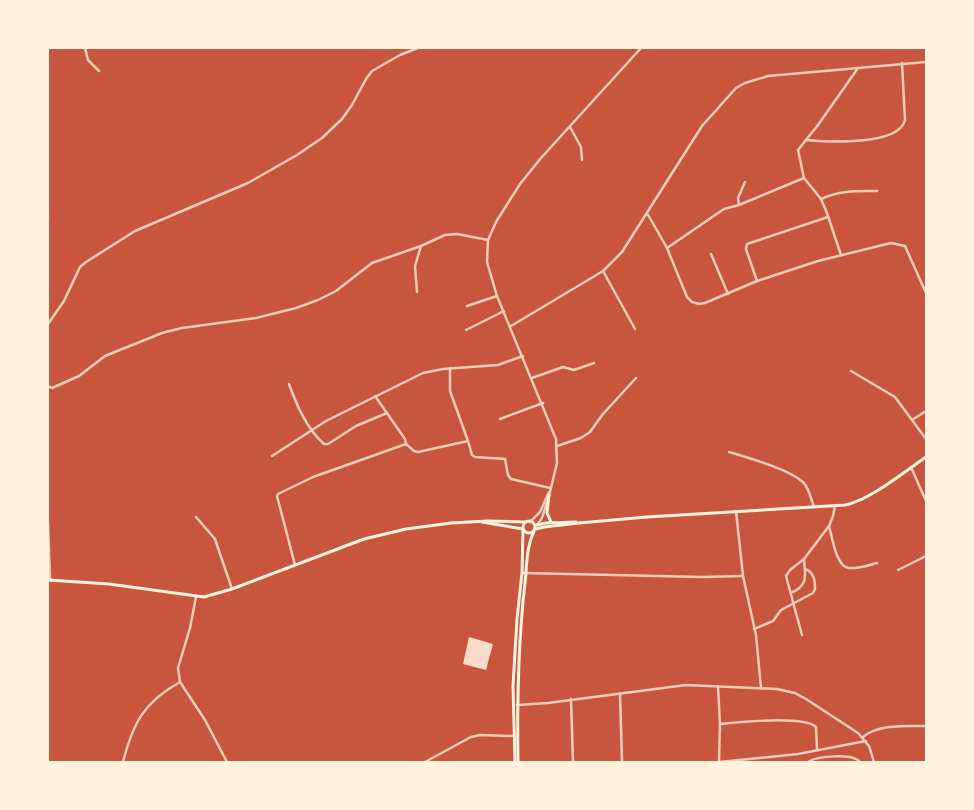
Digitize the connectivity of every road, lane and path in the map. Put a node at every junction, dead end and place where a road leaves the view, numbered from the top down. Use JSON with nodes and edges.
{"nodes":[{"id":1,"x":85,"y":48,"type":"edge"},
{"id":2,"x":418,"y":48,"type":"edge"},
{"id":3,"x":641,"y":48,"type":"edge"},
{"id":4,"x":926,"y":62,"type":"edge"},
{"id":5,"x":902,"y":63,"type":"junction"},
{"id":6,"x":858,"y":68,"type":"junction"},
{"id":7,"x":99,"y":71,"type":"dead end"},
{"id":8,"x":570,"y":127,"type":"junction"},
{"id":9,"x":806,"y":140,"type":"junction"},
{"id":10,"x":582,"y":160,"type":"dead end"},
{"id":11,"x":804,"y":178,"type":"junction"},
{"id":12,"x":745,"y":182,"type":"dead end"},
{"id":13,"x":877,"y":191,"type":"dead end"},
{"id":14,"x":821,"y":200,"type":"junction"},
{"id":15,"x":739,"y":206,"type":"junction"},
{"id":16,"x":646,"y":213,"type":"junction"},
{"id":17,"x":828,"y":217,"type":"junction"},
{"id":18,"x":488,"y":240,"type":"junction"},
{"id":19,"x":421,"y":246,"type":"junction"},
{"id":20,"x":667,"y":248,"type":"junction"},
{"id":21,"x":712,"y":254,"type":"dead end"},
{"id":22,"x":841,"y":255,"type":"junction"},
{"id":23,"x":604,"y":271,"type":"junction"},
{"id":24,"x":757,"y":281,"type":"junction"},
{"id":25,"x":418,"y":292,"type":"dead end"},
{"id":26,"x":926,"y":293,"type":"edge"},
{"id":27,"x":728,"y":294,"type":"junction"},
{"id":28,"x":497,"y":296,"type":"junction"},
{"id":29,"x":467,"y":306,"type":"dead end"},
{"id":30,"x":504,"y":311,"type":"junction"},
{"id":31,"x":48,"y":324,"type":"edge"},
{"id":32,"x":511,"y":326,"type":"junction"},
{"id":33,"x":635,"y":329,"type":"dead end"},
{"id":34,"x":466,"y":330,"type":"dead end"},
{"id":35,"x":523,"y":356,"type":"junction"},
{"id":36,"x":594,"y":363,"type":"dead end"},
{"id":37,"x":450,"y":368,"type":"junction"},
{"id":38,"x":851,"y":371,"type":"dead end"},
{"id":39,"x":532,"y":378,"type":"junction"},
{"id":40,"x":636,"y":378,"type":"dead end"},
{"id":41,"x":289,"y":384,"type":"dead end"},
{"id":42,"x":48,"y":386,"type":"edge"},
{"id":43,"x":375,"y":396,"type":"junction"},
{"id":44,"x":543,"y":403,"type":"junction"},
{"id":45,"x":926,"y":411,"type":"edge"},
{"id":46,"x":387,"y":413,"type":"junction"},
{"id":47,"x":500,"y":419,"type":"dead end"},
{"id":48,"x":912,"y":420,"type":"junction"},
{"id":49,"x":311,"y":430,"type":"junction"},
{"id":50,"x":926,"y":439,"type":"edge"},
{"id":51,"x":468,"y":441,"type":"junction"},
{"id":52,"x":406,"y":444,"type":"junction"},
{"id":53,"x":557,"y":446,"type":"junction"},
{"id":54,"x":729,"y":452,"type":"dead end"},
{"id":55,"x":272,"y":456,"type":"dead end"},
{"id":56,"x":926,"y":457,"type":"edge"},
{"id":57,"x":911,"y":467,"type":"junction"},
{"id":58,"x":550,"y":491,"type":"junction"},
{"id":59,"x":926,"y":501,"type":"edge"},
{"id":60,"x":835,"y":506,"type":"junction"},
{"id":61,"x":814,"y":507,"type":"junction"},
{"id":62,"x":736,"y":511,"type":"junction"},
{"id":63,"x":196,"y":517,"type":"dead end"},
{"id":64,"x":48,"y":522,"type":"edge"},
{"id":65,"x":479,"y":522,"type":"junction"},
{"id":66,"x":525,"y":522,"type":"junction"},
{"id":67,"x":530,"y":522,"type":"junction"},
{"id":68,"x":551,"y":522,"type":"junction"},
{"id":69,"x":579,"y":523,"type":"junction"},
{"id":70,"x":829,"y":526,"type":"junction"},
{"id":71,"x":536,"y":528,"type":"junction"},
{"id":72,"x":523,"y":530,"type":"junction"},
{"id":73,"x":926,"y":556,"type":"edge"},
{"id":74,"x":804,"y":559,"type":"junction"},
{"id":75,"x":877,"y":564,"type":"dead end"},
{"id":76,"x":296,"y":565,"type":"junction"},
{"id":77,"x":805,"y":569,"type":"junction"},
{"id":78,"x":898,"y":570,"type":"dead end"},
{"id":79,"x":524,"y":573,"type":"junction"},
{"id":80,"x":743,"y":576,"type":"junction"},
{"id":81,"x":49,"y":580,"type":"edge"},
{"id":82,"x":232,"y":589,"type":"junction"},
{"id":83,"x":792,"y":593,"type":"junction"},
{"id":84,"x":196,"y":597,"type":"junction"},
{"id":85,"x":794,"y":603,"type":"junction"},
{"id":86,"x":754,"y":629,"type":"junction"},
{"id":87,"x":802,"y":635,"type":"dead end"},
{"id":88,"x":180,"y":682,"type":"junction"},
{"id":89,"x":718,"y":686,"type":"junction"},
{"id":90,"x":761,"y":688,"type":"junction"},
{"id":91,"x":620,"y":693,"type":"junction"},
{"id":92,"x":571,"y":699,"type":"junction"},
{"id":93,"x":518,"y":705,"type":"junction"},
{"id":94,"x":720,"y":724,"type":"junction"},
{"id":95,"x":926,"y":726,"type":"edge"},
{"id":96,"x":514,"y":736,"type":"junction"},
{"id":97,"x":863,"y":737,"type":"junction"},
{"id":98,"x":866,"y":741,"type":"junction"},
{"id":99,"x":817,"y":750,"type":"junction"},
{"id":100,"x":123,"y":762,"type":"edge"},
{"id":101,"x":228,"y":762,"type":"edge"},
{"id":102,"x":425,"y":762,"type":"edge"},
{"id":103,"x":516,"y":762,"type":"edge"},
{"id":104,"x":573,"y":762,"type":"edge"},
{"id":105,"x":622,"y":762,"type":"edge"},
{"id":106,"x":719,"y":762,"type":"edge"},
{"id":107,"x":808,"y":762,"type":"edge"},
{"id":108,"x":860,"y":762,"type":"edge"},
{"id":109,"x":874,"y":762,"type":"edge"}],
"edges":[{"from":1,"to":7,"type":"street"},
{"from":2,"to":31,"type":"street"},
{"from":3,"to":8,"type":"street"},
{"from":4,"to":5,"type":"street"},
{"from":5,"to":6,"type":"street"},
{"from":5,"to":9,"type":"street"},
{"from":6,"to":9,"type":"street"},
{"from":6,"to":16,"type":"street"},
{"from":8,"to":10,"type":"street"},
{"from":8,"to":18,"type":"street"},
{"from":9,"to":11,"type":"street"},
{"from":11,"to":14,"type":"street"},
{"from":11,"to":15,"type":"street"},
{"from":12,"to":15,"type":"street"},
{"from":13,"to":14,"type":"street"},
{"from":14,"to":17,"type":"street"},
{"from":15,"to":20,"type":"street"},
{"from":16,"to":20,"type":"street"},
{"from":16,"to":23,"type":"street"},
{"from":17,"to":22,"type":"street"},
{"from":17,"to":24,"type":"street"},
{"from":18,"to":19,"type":"street"},
{"from":18,"to":28,"type":"street"},
{"from":19,"to":25,"type":"street"},
{"from":19,"to":42,"type":"street"},
{"from":20,"to":27,"type":"street"},
{"from":21,"to":27,"type":"street"},
{"from":22,"to":24,"type":"street"},
{"from":22,"to":26,"type":"street"},
{"from":23,"to":32,"type":"street"},
{"from":23,"to":33,"type":"street"},
{"from":24,"to":27,"type":"street"},
{"from":28,"to":29,"type":"street"},
{"from":28,"to":30,"type":"street"},
{"from":30,"to":32,"type":"street"},
{"from":30,"to":34,"type":"street"},
{"from":32,"to":35,"type":"street"},
{"from":35,"to":37,"type":"street"},
{"from":35,"to":39,"type":"street"},
{"from":36,"to":39,"type":"street"},
{"from":37,"to":43,"type":"street"},
{"from":37,"to":51,"type":"street"},
{"from":38,"to":48,"type":"street"},
{"from":39,"to":44,"type":"street"},
{"from":40,"to":53,"type":"street"},
{"from":41,"to":49,"type":"street"},
{"from":43,"to":46,"type":"street"},
{"from":43,"to":49,"type":"street"},
{"from":44,"to":47,"type":"street"},
{"from":44,"to":53,"type":"street"},
{"from":45,"to":48,"type":"street"},
{"from":46,"to":49,"type":"street"},
{"from":46,"to":52,"type":"street"},
{"from":48,"to":50,"type":"street"},
{"from":49,"to":55,"type":"street"},
{"from":51,"to":52,"type":"street"},
{"from":51,"to":58,"type":"street"},
{"from":52,"to":76,"type":"street"},
{"from":53,"to":58,"type":"street"},
{"from":54,"to":61,"type":"street"},
{"from":56,"to":57,"type":"main road"},
{"from":57,"to":59,"type":"street"},
{"from":57,"to":60,"type":"main road"},
{"from":58,"to":67,"type":"street"},
{"from":58,"to":68,"type":"main road"},
{"from":58,"to":71,"type":"street"},
{"from":60,"to":61,"type":"main road"},
{"from":60,"to":70,"type":"street"},
{"from":61,"to":62,"type":"main road"},
{"from":62,"to":69,"type":"main road"},
{"from":62,"to":80,"type":"street"},
{"from":63,"to":82,"type":"street"},
{"from":64,"to":81,"type":"street"},
{"from":65,"to":66,"type":"main road"},
{"from":65,"to":72,"type":"main road"},
{"from":65,"to":76,"type":"main road"},
{"from":66,"to":67,"type":"main road"},
{"from":66,"to":72,"type":"main road"},
{"from":67,"to":71,"type":"main road"},
{"from":68,"to":69,"type":"main road"},
{"from":68,"to":71,"type":"main road"},
{"from":69,"to":71,"type":"main road"},
{"from":70,"to":74,"type":"street"},
{"from":70,"to":75,"type":"street"},
{"from":71,"to":72,"type":"main road"},
{"from":71,"to":79,"type":"main road"},
{"from":72,"to":79,"type":"main road"},
{"from":73,"to":78,"type":"street"},
{"from":74,"to":77,"type":"street"},
{"from":74,"to":83,"type":"street"},
{"from":76,"to":82,"type":"main road"},
{"from":77,"to":83,"type":"street"},
{"from":77,"to":85,"type":"street"},
{"from":79,"to":80,"type":"street"},
{"from":79,"to":93,"type":"main road"},
{"from":79,"to":96,"type":"main road"},
{"from":80,"to":86,"type":"street"},
{"from":81,"to":84,"type":"main road"},
{"from":82,"to":84,"type":"main road"},
{"from":83,"to":85,"type":"street"},
{"from":84,"to":88,"type":"street"},
{"from":85,"to":86,"type":"street"},
{"from":85,"to":87,"type":"street"},
{"from":86,"to":90,"type":"street"},
{"from":88,"to":100,"type":"street"},
{"from":88,"to":101,"type":"street"},
{"from":89,"to":90,"type":"street"},
{"from":89,"to":91,"type":"street"},
{"from":89,"to":94,"type":"street"},
{"from":90,"to":97,"type":"street"},
{"from":91,"to":92,"type":"street"},
{"from":91,"to":105,"type":"street"},
{"from":92,"to":93,"type":"street"},
{"from":92,"to":104,"type":"street"},
{"from":93,"to":103,"type":"main road"},
{"from":94,"to":99,"type":"street"},
{"from":94,"to":106,"type":"street"},
{"from":95,"to":97,"type":"street"},
{"from":96,"to":102,"type":"street"},
{"from":96,"to":103,"type":"main road"},
{"from":97,"to":98,"type":"street"},
{"from":98,"to":99,"type":"street"},
{"from":98,"to":109,"type":"street"},
{"from":99,"to":106,"type":"street"},
{"from":107,"to":108,"type":"street"}]}
